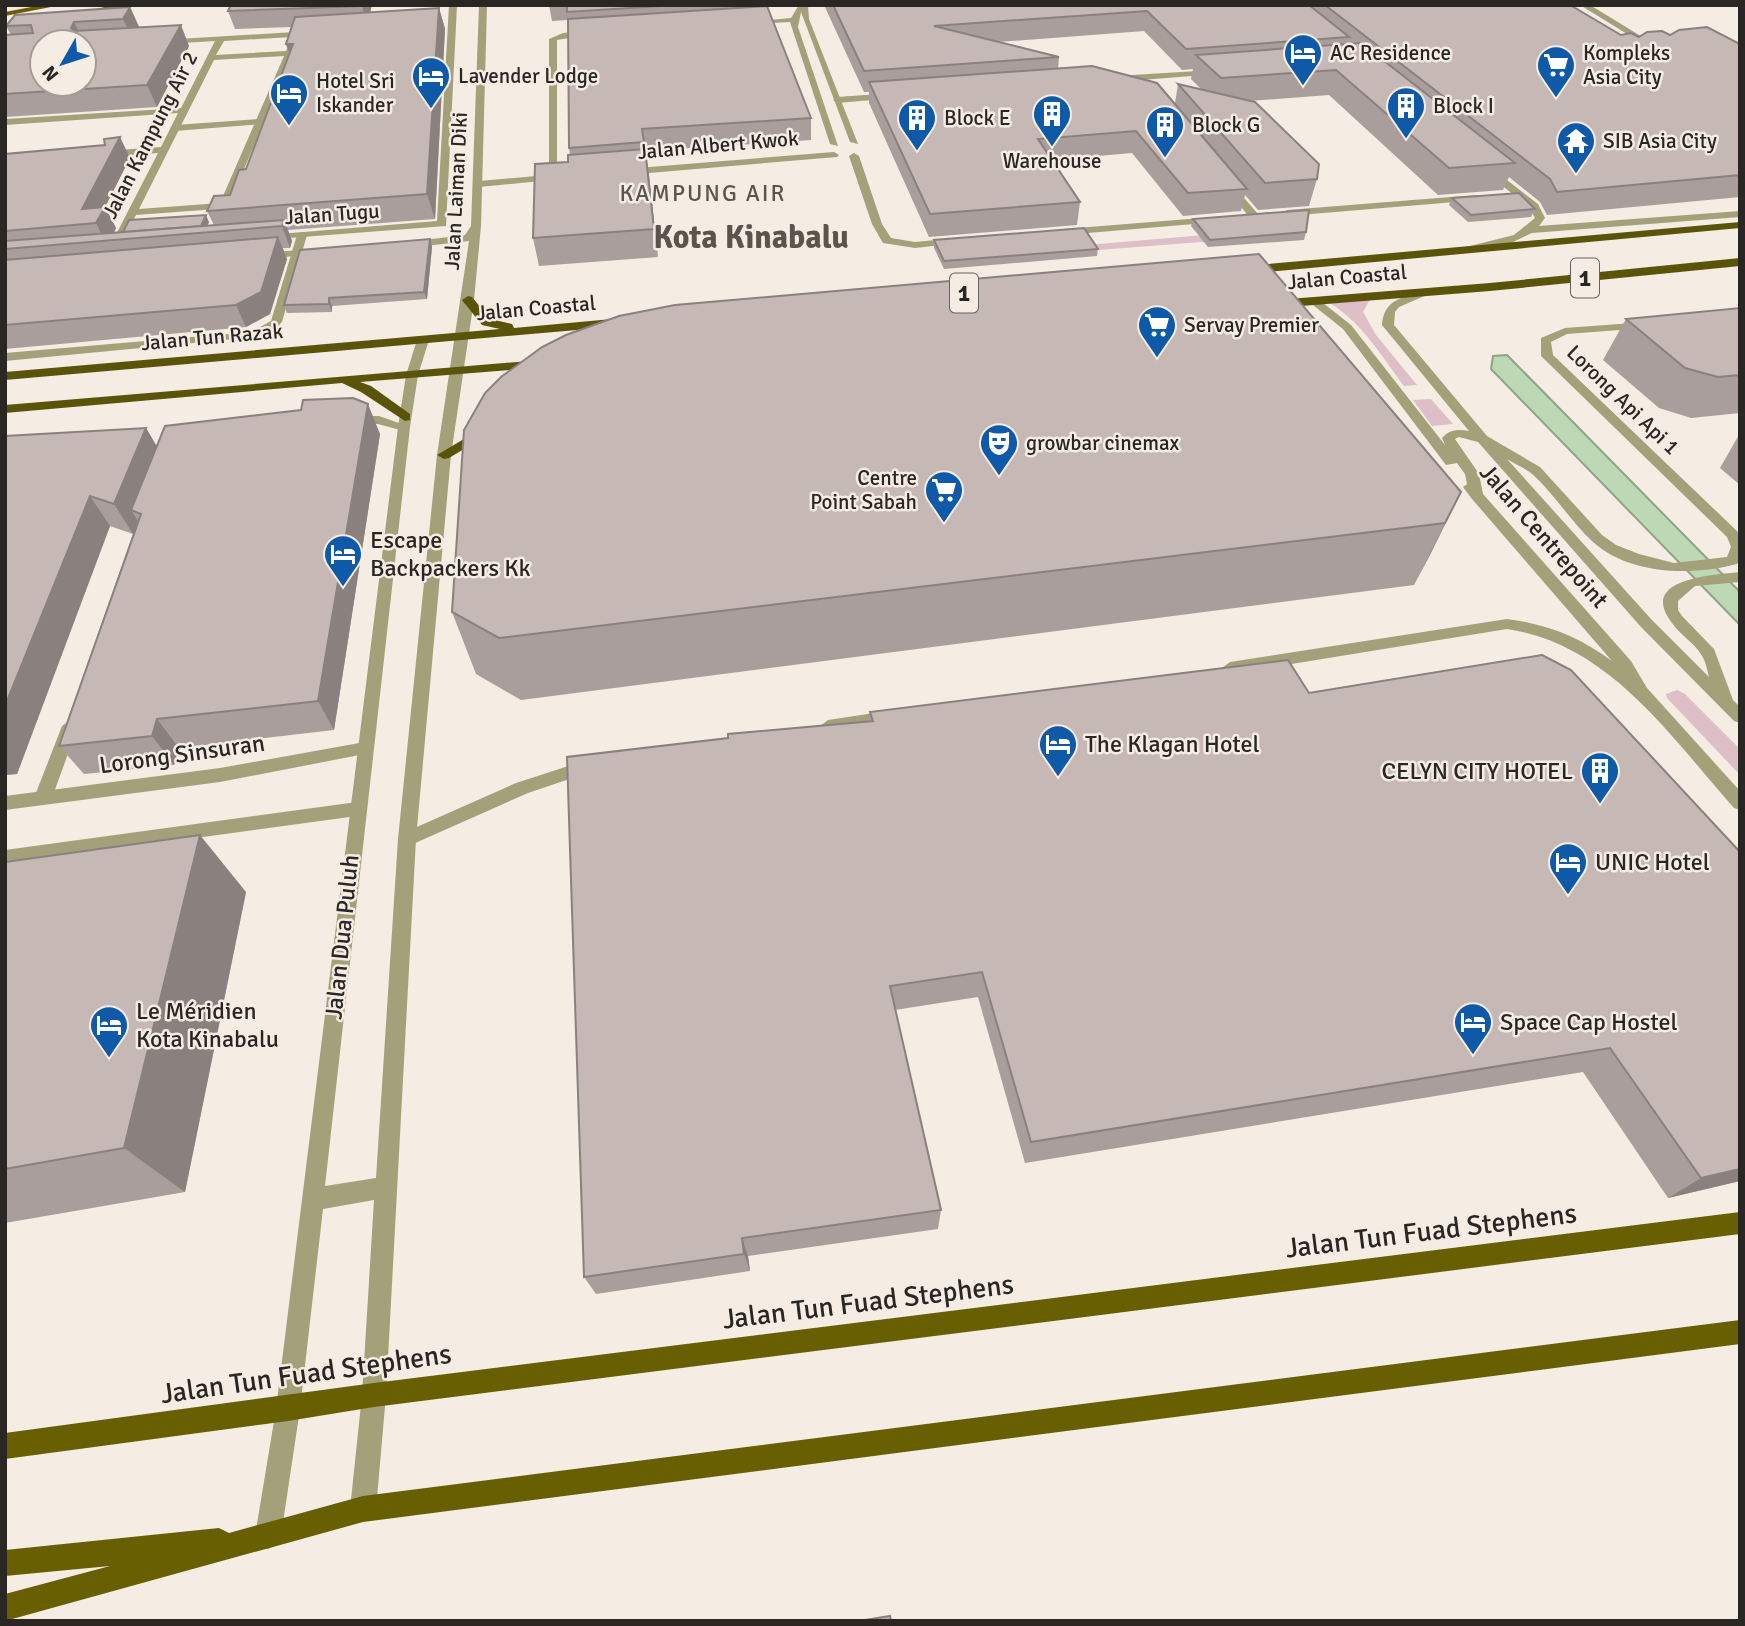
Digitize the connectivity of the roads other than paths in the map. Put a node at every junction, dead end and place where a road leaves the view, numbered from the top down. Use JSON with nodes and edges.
{"nodes":[{"id":1,"x":57,"y":5,"type":"edge"},
{"id":2,"x":125,"y":5,"type":"edge"},
{"id":3,"x":453,"y":5,"type":"edge"},
{"id":4,"x":483,"y":5,"type":"edge"},
{"id":5,"x":804,"y":5,"type":"edge"},
{"id":6,"x":1584,"y":5,"type":"edge"},
{"id":7,"x":80,"y":13,"type":"edge"},
{"id":8,"x":5,"y":14,"type":"edge"},
{"id":9,"x":793,"y":20,"type":"junction"},
{"id":10,"x":744,"y":23,"type":"edge"},
{"id":11,"x":440,"y":24,"type":"edge"},
{"id":12,"x":451,"y":24,"type":"junction"},
{"id":13,"x":322,"y":32,"type":"edge"},
{"id":14,"x":596,"y":32,"type":"edge"},
{"id":15,"x":297,"y":34,"type":"junction"},
{"id":16,"x":221,"y":38,"type":"junction"},
{"id":17,"x":152,"y":43,"type":"edge"},
{"id":18,"x":1662,"y":51,"type":"edge"},
{"id":19,"x":289,"y":53,"type":"junction"},
{"id":20,"x":211,"y":58,"type":"junction"},
{"id":21,"x":1222,"y":72,"type":"edge"},
{"id":22,"x":1140,"y":78,"type":"junction"},
{"id":23,"x":1100,"y":80,"type":"edge"},
{"id":24,"x":1149,"y":88,"type":"edge"},
{"id":25,"x":900,"y":95,"type":"edge"},
{"id":26,"x":837,"y":100,"type":"junction"},
{"id":27,"x":185,"y":110,"type":"junction"},
{"id":28,"x":5,"y":122,"type":"edge"},
{"id":29,"x":259,"y":122,"type":"junction"},
{"id":30,"x":175,"y":128,"type":"junction"},
{"id":31,"x":855,"y":142,"type":"junction"},
{"id":32,"x":834,"y":148,"type":"junction"},
{"id":33,"x":164,"y":150,"type":"junction"},
{"id":34,"x":861,"y":152,"type":"junction"},
{"id":35,"x":98,"y":155,"type":"edge"},
{"id":36,"x":1475,"y":159,"type":"edge"},
{"id":37,"x":633,"y":160,"type":"edge"},
{"id":38,"x":566,"y":165,"type":"edge"},
{"id":39,"x":552,"y":166,"type":"junction"},
{"id":40,"x":540,"y":167,"type":"edge"},
{"id":41,"x":491,"y":170,"type":"dead end"},
{"id":42,"x":478,"y":171,"type":"junction"},
{"id":43,"x":614,"y":173,"type":"edge"},
{"id":44,"x":1219,"y":174,"type":"edge"},
{"id":45,"x":573,"y":176,"type":"edge"},
{"id":46,"x":479,"y":184,"type":"junction"},
{"id":47,"x":1517,"y":194,"type":"junction"},
{"id":48,"x":1504,"y":195,"type":"edge"},
{"id":49,"x":1490,"y":196,"type":"edge"},
{"id":50,"x":224,"y":206,"type":"junction"},
{"id":51,"x":132,"y":212,"type":"junction"},
{"id":52,"x":444,"y":214,"type":"joint"},
{"id":53,"x":1282,"y":214,"type":"edge"},
{"id":54,"x":1740,"y":214,"type":"edge"},
{"id":55,"x":1268,"y":215,"type":"edge"},
{"id":56,"x":1254,"y":216,"type":"junction"},
{"id":57,"x":1241,"y":217,"type":"edge"},
{"id":58,"x":1229,"y":218,"type":"edge"},
{"id":59,"x":1740,"y":225,"type":"edge"},
{"id":60,"x":476,"y":226,"type":"junction"},
{"id":61,"x":213,"y":230,"type":"edge"},
{"id":62,"x":1531,"y":230,"type":"junction"},
{"id":63,"x":1046,"y":234,"type":"edge"},
{"id":64,"x":302,"y":235,"type":"junction"},
{"id":65,"x":248,"y":240,"type":"edge"},
{"id":66,"x":967,"y":240,"type":"edge"},
{"id":67,"x":391,"y":246,"type":"edge"},
{"id":68,"x":126,"y":249,"type":"edge"},
{"id":69,"x":113,"y":250,"type":"junction"},
{"id":70,"x":337,"y":250,"type":"edge"},
{"id":71,"x":1466,"y":250,"type":"junction"},
{"id":72,"x":99,"y":251,"type":"edge"},
{"id":73,"x":297,"y":253,"type":"junction"},
{"id":74,"x":255,"y":257,"type":"edge"},
{"id":75,"x":1740,"y":262,"type":"edge"},
{"id":76,"x":1230,"y":271,"type":"edge"},
{"id":77,"x":1430,"y":291,"type":"junction"},
{"id":78,"x":468,"y":300,"type":"junction"},
{"id":79,"x":1314,"y":301,"type":"junction"},
{"id":80,"x":1258,"y":305,"type":"edge"},
{"id":81,"x":642,"y":320,"type":"edge"},
{"id":82,"x":601,"y":324,"type":"junction"},
{"id":83,"x":1659,"y":324,"type":"edge"},
{"id":84,"x":463,"y":335,"type":"junction"},
{"id":85,"x":424,"y":340,"type":"junction"},
{"id":86,"x":5,"y":357,"type":"edge"},
{"id":87,"x":557,"y":363,"type":"edge"},
{"id":88,"x":455,"y":371,"type":"junction"},
{"id":89,"x":412,"y":375,"type":"junction"},
{"id":90,"x":5,"y":376,"type":"edge"},
{"id":91,"x":341,"y":379,"type":"junction"},
{"id":92,"x":5,"y":409,"type":"edge"},
{"id":93,"x":333,"y":421,"type":"edge"},
{"id":94,"x":405,"y":422,"type":"junction"},
{"id":95,"x":494,"y":426,"type":"edge"},
{"id":96,"x":1484,"y":441,"type":"junction"},
{"id":97,"x":444,"y":455,"type":"junction"},
{"id":98,"x":1477,"y":496,"type":"junction"},
{"id":99,"x":1736,"y":536,"type":"edge"},
{"id":100,"x":1740,"y":577,"type":"edge"},
{"id":101,"x":1209,"y":671,"type":"edge"},
{"id":102,"x":1641,"y":692,"type":"junction"},
{"id":103,"x":1726,"y":703,"type":"junction"},
{"id":104,"x":77,"y":707,"type":"edge"},
{"id":105,"x":907,"y":715,"type":"edge"},
{"id":106,"x":1740,"y":717,"type":"edge"},
{"id":107,"x":812,"y":728,"type":"edge"},
{"id":108,"x":365,"y":748,"type":"junction"},
{"id":109,"x":604,"y":761,"type":"edge"},
{"id":110,"x":43,"y":798,"type":"junction"},
{"id":111,"x":5,"y":803,"type":"edge"},
{"id":112,"x":1740,"y":803,"type":"edge"},
{"id":113,"x":357,"y":809,"type":"junction"},
{"id":114,"x":407,"y":839,"type":"junction"},
{"id":115,"x":5,"y":857,"type":"edge"},
{"id":116,"x":387,"y":1187,"type":"junction"},
{"id":117,"x":313,"y":1199,"type":"junction"},
{"id":118,"x":1740,"y":1223,"type":"edge"},
{"id":119,"x":1740,"y":1332,"type":"edge"},
{"id":120,"x":374,"y":1395,"type":"junction"},
{"id":121,"x":288,"y":1409,"type":"junction"},
{"id":122,"x":5,"y":1446,"type":"edge"},
{"id":123,"x":363,"y":1509,"type":"junction"},
{"id":124,"x":268,"y":1535,"type":"junction"},
{"id":125,"x":5,"y":1563,"type":"edge"},
{"id":126,"x":5,"y":1608,"type":"edge"}],
"edges":[{"from":1,"to":8,"type":"main road"},
{"from":2,"to":7,"type":"main road"},
{"from":3,"to":12,"type":"street","name":"Jalan Laiman Diki"},
{"from":4,"to":42,"type":"street","name":"Jalan Laiman Diki"},
{"from":5,"to":9,"type":"street"},
{"from":5,"to":26,"type":"street"},
{"from":6,"to":18,"type":"street"},
{"from":9,"to":10,"type":"street"},
{"from":9,"to":32,"type":"street"},
{"from":11,"to":12,"type":"street"},
{"from":12,"to":52,"type":"street","name":"Jalan Laiman Diki"},
{"from":13,"to":15,"type":"street"},
{"from":14,"to":39,"type":"street"},
{"from":15,"to":16,"type":"street"},
{"from":15,"to":19,"type":"street"},
{"from":16,"to":17,"type":"street"},
{"from":16,"to":20,"type":"street","name":"Jalan Kampung Air 2"},
{"from":19,"to":20,"type":"street"},
{"from":19,"to":29,"type":"street"},
{"from":20,"to":27,"type":"street","name":"Jalan Kampung Air 2"},
{"from":21,"to":22,"type":"street"},
{"from":22,"to":23,"type":"street"},
{"from":22,"to":24,"type":"street"},
{"from":25,"to":26,"type":"street"},
{"from":26,"to":31,"type":"street"},
{"from":27,"to":28,"type":"street"},
{"from":27,"to":30,"type":"street","name":"Jalan Kampung Air 2"},
{"from":29,"to":30,"type":"street"},
{"from":29,"to":50,"type":"street"},
{"from":30,"to":33,"type":"street","name":"Jalan Kampung Air 2"},
{"from":31,"to":32,"type":"street"},
{"from":31,"to":34,"type":"street"},
{"from":32,"to":34,"type":"street"},
{"from":32,"to":37,"type":"street","name":"Jalan Albert Kwok"},
{"from":32,"to":43,"type":"street","name":"Jalan Albert Kwok"},
{"from":33,"to":35,"type":"street"},
{"from":33,"to":51,"type":"street","name":"Jalan Kampung Air 2"},
{"from":34,"to":66,"type":"street"},
{"from":36,"to":47,"type":"street"},
{"from":38,"to":39,"type":"street"},
{"from":39,"to":40,"type":"street"},
{"from":41,"to":42,"type":"street"},
{"from":42,"to":46,"type":"street","name":"Jalan Laiman Diki"},
{"from":44,"to":56,"type":"street"},
{"from":45,"to":46,"type":"street"},
{"from":46,"to":60,"type":"street","name":"Jalan Laiman Diki"},
{"from":47,"to":48,"type":"street"},
{"from":47,"to":62,"type":"street"},
{"from":49,"to":53,"type":"street"},
{"from":50,"to":51,"type":"street"},
{"from":50,"to":61,"type":"street"},
{"from":51,"to":69,"type":"street","name":"Jalan Kampung Air 2"},
{"from":52,"to":64,"type":"street","name":"Jalan Tugu"},
{"from":54,"to":62,"type":"street"},
{"from":55,"to":56,"type":"street"},
{"from":56,"to":57,"type":"street"},
{"from":58,"to":63,"type":"street"},
{"from":59,"to":71,"type":"highway","name":"Jalan Coastal","number":"1"},
{"from":60,"to":67,"type":"street","name":"Jalan Tugu"},
{"from":60,"to":78,"type":"street","name":"Jalan Laiman Diki"},
{"from":62,"to":71,"type":"street"},
{"from":64,"to":65,"type":"street","name":"Jalan Tugu"},
{"from":64,"to":73,"type":"street"},
{"from":68,"to":69,"type":"street"},
{"from":69,"to":72,"type":"street"},
{"from":70,"to":73,"type":"street","name":"Jalan Tugu"},
{"from":71,"to":76,"type":"highway","name":"Jalan Coastal","number":"1"},
{"from":73,"to":74,"type":"street","name":"Jalan Tugu"},
{"from":73,"to":86,"type":"street"},
{"from":75,"to":77,"type":"highway","name":"Jalan Coastal","number":"1"},
{"from":77,"to":79,"type":"highway","name":"Jalan Coastal","number":"1"},
{"from":77,"to":96,"type":"street","name":"Jalan Centrepoint"},
{"from":78,"to":82,"type":"highway"},
{"from":78,"to":84,"type":"street","name":"Jalan Laiman Diki"},
{"from":79,"to":80,"type":"highway","name":"Jalan Coastal","number":"1"},
{"from":79,"to":98,"type":"street","name":"Jalan Centrepoint"},
{"from":81,"to":82,"type":"highway","name":"Jalan Coastal"},
{"from":82,"to":84,"type":"highway","name":"Jalan Coastal"},
{"from":83,"to":99,"type":"street","name":"Lorong Api Api 1"},
{"from":84,"to":85,"type":"highway","name":"Jalan Coastal"},
{"from":84,"to":88,"type":"street"},
{"from":85,"to":89,"type":"street","name":"Jalan Dua Puluh"},
{"from":85,"to":90,"type":"highway","name":"Jalan Tun Razak"},
{"from":87,"to":88,"type":"highway"},
{"from":88,"to":89,"type":"highway"},
{"from":88,"to":97,"type":"street"},
{"from":89,"to":91,"type":"highway"},
{"from":89,"to":94,"type":"street","name":"Jalan Dua Puluh"},
{"from":91,"to":92,"type":"highway"},
{"from":91,"to":94,"type":"highway"},
{"from":93,"to":94,"type":"street"},
{"from":94,"to":108,"type":"street","name":"Jalan Dua Puluh"},
{"from":95,"to":97,"type":"highway"},
{"from":96,"to":98,"type":"street"},
{"from":96,"to":99,"type":"street","name":"Lorong Api Api 1"},
{"from":96,"to":103,"type":"street","name":"Jalan Centrepoint"},
{"from":97,"to":114,"type":"street"},
{"from":98,"to":102,"type":"street","name":"Jalan Centrepoint"},
{"from":100,"to":103,"type":"street"},
{"from":101,"to":102,"type":"street"},
{"from":102,"to":112,"type":"street","name":"Jalan Centrepoint"},
{"from":103,"to":106,"type":"street","name":"Jalan Centrepoint"},
{"from":104,"to":110,"type":"street"},
{"from":105,"to":107,"type":"street"},
{"from":108,"to":110,"type":"street","name":"Lorong Sinsuran"},
{"from":108,"to":113,"type":"street","name":"Jalan Dua Puluh"},
{"from":109,"to":114,"type":"street"},
{"from":110,"to":111,"type":"street","name":"Lorong Sinsuran"},
{"from":113,"to":115,"type":"street"},
{"from":113,"to":117,"type":"street","name":"Jalan Dua Puluh"},
{"from":114,"to":116,"type":"street"},
{"from":116,"to":117,"type":"street"},
{"from":116,"to":120,"type":"street"},
{"from":117,"to":121,"type":"street","name":"Jalan Dua Puluh"},
{"from":118,"to":120,"type":"main road","name":"Jalan Tun Fuad Stephens"},
{"from":119,"to":123,"type":"main road"},
{"from":120,"to":121,"type":"main road","name":"Jalan Tun Fuad Stephens"},
{"from":120,"to":123,"type":"street"},
{"from":121,"to":122,"type":"main road","name":"Jalan Tun Fuad Stephens"},
{"from":121,"to":124,"type":"street","name":"Jalan Dua Puluh"},
{"from":123,"to":124,"type":"main road"},
{"from":124,"to":125,"type":"main road"},
{"from":124,"to":126,"type":"main road"}]}
